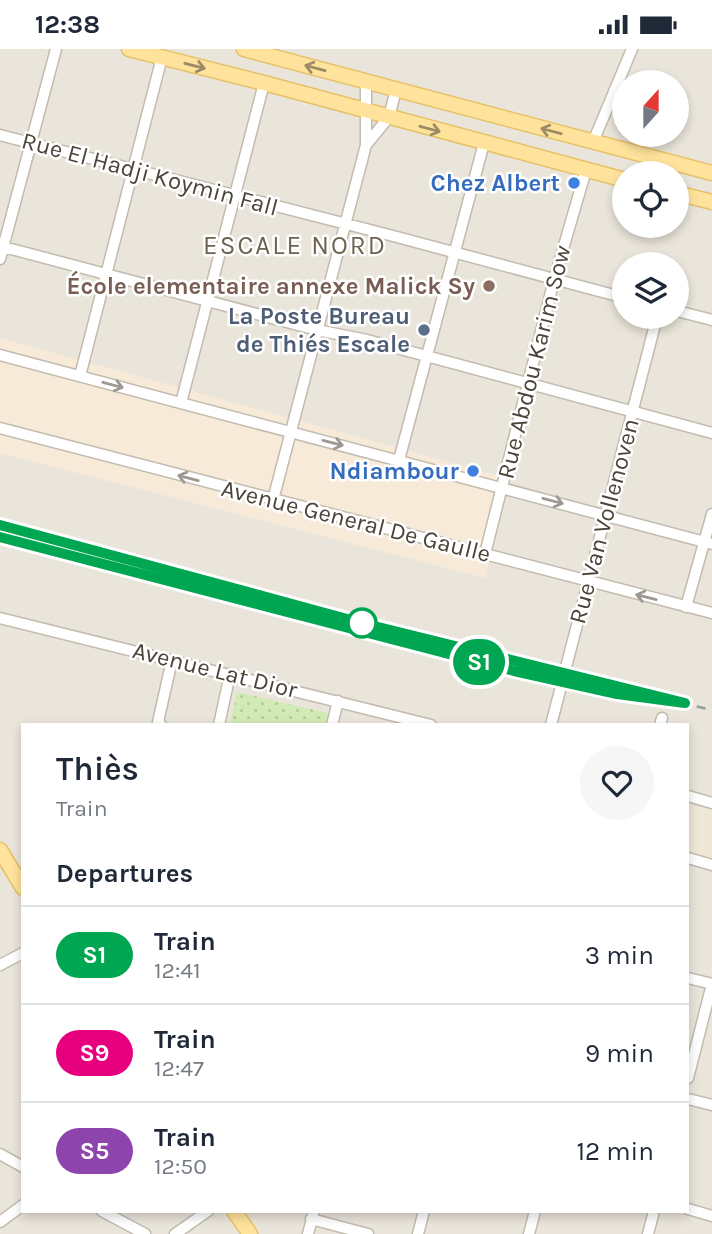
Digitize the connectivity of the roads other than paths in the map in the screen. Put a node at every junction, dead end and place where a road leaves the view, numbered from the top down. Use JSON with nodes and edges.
{"nodes":[{"id":1,"x":56,"y":49,"type":"edge"},
{"id":2,"x":129,"y":49,"type":"edge"},
{"id":3,"x":244,"y":49,"type":"edge"},
{"id":4,"x":632,"y":49,"type":"edge"},
{"id":5,"x":162,"y":57,"type":"junction"},
{"id":6,"x":366,"y":82,"type":"junction"},
{"id":7,"x":264,"y":83,"type":"junction"},
{"id":8,"x":396,"y":90,"type":"junction"},
{"id":9,"x":365,"y":110,"type":"junction"},
{"id":10,"x":389,"y":117,"type":"junction"},
{"id":11,"x":0,"y":135,"type":"edge"},
{"id":12,"x":593,"y":142,"type":"junction"},
{"id":13,"x":30,"y":143,"type":"junction"},
{"id":14,"x":484,"y":143,"type":"junction"},
{"id":15,"x":366,"y":145,"type":"junction"},
{"id":16,"x":134,"y":170,"type":"junction"},
{"id":17,"x":586,"y":170,"type":"junction"},
{"id":18,"x":712,"y":173,"type":"edge"},
{"id":19,"x":612,"y":177,"type":"edge"},
{"id":20,"x":236,"y":196,"type":"junction"},
{"id":21,"x":689,"y":196,"type":"edge"},
{"id":22,"x":712,"y":202,"type":"edge"},
{"id":23,"x":345,"y":225,"type":"junction"},
{"id":24,"x":2,"y":247,"type":"edge"},
{"id":25,"x":454,"y":252,"type":"junction"},
{"id":26,"x":0,"y":259,"type":"edge"},
{"id":27,"x":106,"y":274,"type":"junction"},
{"id":28,"x":554,"y":281,"type":"junction"},
{"id":29,"x":612,"y":295,"type":"edge"},
{"id":30,"x":208,"y":301,"type":"junction"},
{"id":31,"x":689,"y":314,"type":"edge"},
{"id":32,"x":712,"y":320,"type":"edge"},
{"id":33,"x":654,"y":329,"type":"edge"},
{"id":34,"x":317,"y":330,"type":"junction"},
{"id":35,"x":0,"y":355,"type":"edge"},
{"id":36,"x":427,"y":357,"type":"junction"},
{"id":37,"x":80,"y":376,"type":"junction"},
{"id":38,"x":527,"y":384,"type":"junction"},
{"id":39,"x":181,"y":403,"type":"junction"},
{"id":40,"x":632,"y":412,"type":"junction"},
{"id":41,"x":0,"y":428,"type":"edge"},
{"id":42,"x":290,"y":432,"type":"junction"},
{"id":43,"x":712,"y":433,"type":"edge"},
{"id":44,"x":399,"y":460,"type":"junction"},
{"id":45,"x":502,"y":488,"type":"junction"},
{"id":46,"x":273,"y":500,"type":"junction"},
{"id":47,"x":712,"y":514,"type":"edge"},
{"id":48,"x":605,"y":515,"type":"junction"},
{"id":49,"x":708,"y":543,"type":"edge"},
{"id":50,"x":485,"y":555,"type":"junction"},
{"id":51,"x":588,"y":582,"type":"junction"},
{"id":52,"x":686,"y":607,"type":"junction"},
{"id":53,"x":712,"y":613,"type":"edge"},
{"id":54,"x":0,"y":618,"type":"edge"},
{"id":55,"x":172,"y":660,"type":"junction"},
{"id":56,"x":230,"y":674,"type":"junction"},
{"id":57,"x":338,"y":701,"type":"junction"},
{"id":58,"x":159,"y":723,"type":"edge"},
{"id":59,"x":219,"y":723,"type":"edge"},
{"id":60,"x":332,"y":723,"type":"edge"},
{"id":61,"x":422,"y":723,"type":"edge"},
{"id":62,"x":552,"y":723,"type":"edge"},
{"id":63,"x":689,"y":796,"type":"edge"},
{"id":64,"x":712,"y":803,"type":"edge"},
{"id":65,"x":0,"y":850,"type":"edge"},
{"id":66,"x":689,"y":858,"type":"edge"},
{"id":67,"x":712,"y":865,"type":"edge"},
{"id":68,"x":21,"y":885,"type":"edge"},
{"id":69,"x":21,"y":954,"type":"edge"},
{"id":70,"x":0,"y":965,"type":"edge"},
{"id":71,"x":689,"y":978,"type":"edge"},
{"id":72,"x":712,"y":984,"type":"edge"},
{"id":73,"x":689,"y":1074,"type":"edge"},
{"id":74,"x":689,"y":1099,"type":"edge"},
{"id":75,"x":712,"y":1105,"type":"edge"},
{"id":76,"x":0,"y":1154,"type":"edge"},
{"id":77,"x":21,"y":1166,"type":"edge"},
{"id":78,"x":21,"y":1206,"type":"edge"},
{"id":79,"x":689,"y":1209,"type":"edge"},
{"id":80,"x":106,"y":1213,"type":"edge"},
{"id":81,"x":205,"y":1213,"type":"edge"},
{"id":82,"x":235,"y":1213,"type":"edge"},
{"id":83,"x":423,"y":1213,"type":"edge"},
{"id":84,"x":534,"y":1213,"type":"edge"},
{"id":85,"x":653,"y":1213,"type":"edge"},
{"id":86,"x":313,"y":1215,"type":"edge"},
{"id":87,"x":712,"y":1216,"type":"edge"},
{"id":88,"x":0,"y":1222,"type":"edge"},
{"id":89,"x":145,"y":1234,"type":"edge"},
{"id":90,"x":175,"y":1234,"type":"edge"},
{"id":91,"x":250,"y":1234,"type":"edge"},
{"id":92,"x":308,"y":1234,"type":"edge"},
{"id":93,"x":368,"y":1234,"type":"edge"},
{"id":94,"x":418,"y":1234,"type":"edge"},
{"id":95,"x":529,"y":1234,"type":"edge"},
{"id":96,"x":648,"y":1234,"type":"edge"}],
"edges":[{"from":1,"to":13,"type":"street"},
{"from":2,"to":5,"type":"main road"},
{"from":6,"to":3,"type":"main road","one_way":true},
{"from":4,"to":12,"type":"street"},
{"from":5,"to":7,"type":"main road","one_way":true},
{"from":5,"to":16,"type":"street"},
{"from":6,"to":8,"type":"main road"},
{"from":6,"to":9,"type":"street"},
{"from":7,"to":9,"type":"main road"},
{"from":7,"to":20,"type":"street"},
{"from":8,"to":10,"type":"street"},
{"from":12,"to":8,"type":"main road","one_way":true},
{"from":9,"to":10,"type":"main road"},
{"from":9,"to":15,"type":"street"},
{"from":10,"to":14,"type":"main road","one_way":true},
{"from":10,"to":15,"type":"street"},
{"from":11,"to":13,"type":"street","name":"Rue El Hadji Koymin Fall"},
{"from":12,"to":18,"type":"main road"},
{"from":13,"to":16,"type":"street","name":"Rue El Hadji Koymin Fall"},
{"from":13,"to":24,"type":"street"},
{"from":14,"to":17,"type":"main road"},
{"from":14,"to":25,"type":"street"},
{"from":15,"to":23,"type":"street"},
{"from":16,"to":20,"type":"street","name":"Rue El Hadji Koymin Fall"},
{"from":16,"to":27,"type":"street"},
{"from":17,"to":19,"type":"main road"},
{"from":17,"to":28,"type":"street","name":"Rue Abdou Karim Sow"},
{"from":20,"to":23,"type":"street","name":"Rue El Hadji Koymin Fall"},
{"from":20,"to":30,"type":"street"},
{"from":21,"to":22,"type":"main road"},
{"from":23,"to":25,"type":"street","name":"Rue El Hadji Koymin Fall"},
{"from":23,"to":34,"type":"street"},
{"from":24,"to":26,"type":"street"},
{"from":24,"to":27,"type":"street"},
{"from":25,"to":28,"type":"street","name":"Rue El Hadji Koymin Fall"},
{"from":25,"to":36,"type":"street"},
{"from":27,"to":30,"type":"street"},
{"from":27,"to":37,"type":"street"},
{"from":28,"to":29,"type":"street","name":"Rue El Hadji Koymin Fall"},
{"from":28,"to":38,"type":"street","name":"Rue Abdou Karim Sow"},
{"from":30,"to":34,"type":"street"},
{"from":30,"to":39,"type":"street"},
{"from":31,"to":32,"type":"street"},
{"from":33,"to":40,"type":"street","name":"Rue Van Vollenoven"},
{"from":34,"to":36,"type":"street"},
{"from":34,"to":42,"type":"street"},
{"from":35,"to":37,"type":"street"},
{"from":36,"to":38,"type":"street"},
{"from":36,"to":44,"type":"street"},
{"from":37,"to":39,"type":"street","one_way":true},
{"from":38,"to":40,"type":"street"},
{"from":38,"to":45,"type":"street","name":"Rue Abdou Karim Sow"},
{"from":39,"to":42,"type":"street"},
{"from":40,"to":43,"type":"street"},
{"from":40,"to":48,"type":"street","name":"Rue Van Vollenoven"},
{"from":46,"to":41,"type":"street","name":"Avenue General De Gaulle","one_way":true},
{"from":42,"to":44,"type":"street","one_way":true},
{"from":42,"to":46,"type":"street"},
{"from":44,"to":45,"type":"street"},
{"from":45,"to":48,"type":"street","one_way":true},
{"from":45,"to":50,"type":"street","name":"Rue Abdou Karim Sow"},
{"from":46,"to":50,"type":"street","name":"Avenue General De Gaulle"},
{"from":47,"to":49,"type":"street"},
{"from":48,"to":49,"type":"street"},
{"from":48,"to":51,"type":"street","name":"Rue Van Vollenoven"},
{"from":49,"to":52,"type":"street"},
{"from":50,"to":51,"type":"street","name":"Avenue General De Gaulle"},
{"from":52,"to":51,"type":"street","name":"Avenue General De Gaulle","one_way":true},
{"from":51,"to":62,"type":"street","name":"Rue Van Vollenoven"},
{"from":52,"to":53,"type":"street","name":"Avenue General De Gaulle"},
{"from":54,"to":55,"type":"street","name":"Avenue Lat Dior"},
{"from":55,"to":56,"type":"street","name":"Avenue Lat Dior"},
{"from":55,"to":58,"type":"street"},
{"from":56,"to":57,"type":"street","name":"Avenue Lat Dior"},
{"from":56,"to":59,"type":"street"},
{"from":57,"to":60,"type":"street"},
{"from":57,"to":61,"type":"street","name":"Avenue Lat Dior"},
{"from":63,"to":64,"type":"street"},
{"from":65,"to":68,"type":"main road"},
{"from":66,"to":67,"type":"street"},
{"from":69,"to":70,"type":"street"},
{"from":71,"to":72,"type":"street"},
{"from":72,"to":73,"type":"street"},
{"from":74,"to":75,"type":"street"},
{"from":76,"to":77,"type":"street"},
{"from":78,"to":88,"type":"street"},
{"from":79,"to":87,"type":"street"},
{"from":80,"to":89,"type":"street"},
{"from":81,"to":90,"type":"street"},
{"from":82,"to":91,"type":"main road"},
{"from":83,"to":94,"type":"street"},
{"from":84,"to":95,"type":"street"},
{"from":85,"to":96,"type":"street"},
{"from":86,"to":92,"type":"street"},
{"from":86,"to":93,"type":"street"}]}
